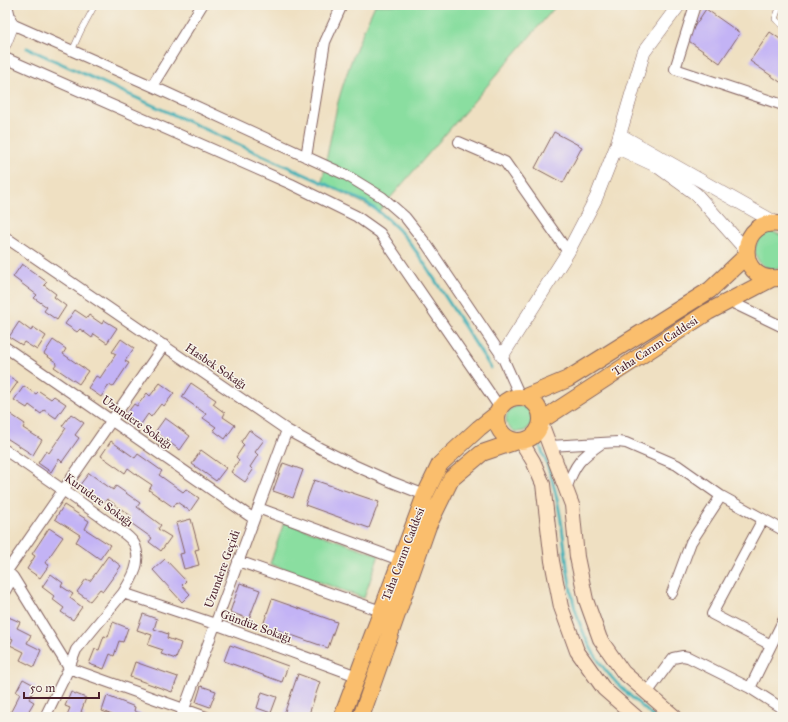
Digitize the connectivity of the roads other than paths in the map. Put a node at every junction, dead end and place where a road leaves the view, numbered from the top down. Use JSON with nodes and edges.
{"nodes":[{"id":1,"x":7,"y":5,"type":"edge"},
{"id":2,"x":95,"y":5,"type":"edge"},
{"id":3,"x":202,"y":5,"type":"edge"},
{"id":4,"x":342,"y":5,"type":"edge"},
{"id":5,"x":679,"y":5,"type":"edge"},
{"id":6,"x":695,"y":5,"type":"edge"},
{"id":7,"x":780,"y":5,"type":"edge"},
{"id":8,"x":8,"y":23,"type":"edge"},
{"id":9,"x":783,"y":26,"type":"edge"},
{"id":10,"x":5,"y":43,"type":"edge"},
{"id":11,"x":72,"y":51,"type":"junction"},
{"id":12,"x":5,"y":58,"type":"edge"},
{"id":13,"x":152,"y":86,"type":"junction"},
{"id":14,"x":783,"y":105,"type":"edge"},
{"id":15,"x":618,"y":141,"type":"junction"},
{"id":16,"x":459,"y":142,"type":"dead end"},
{"id":17,"x":306,"y":157,"type":"junction"},
{"id":18,"x":780,"y":225,"type":"edge"},
{"id":19,"x":5,"y":237,"type":"edge"},
{"id":20,"x":568,"y":252,"type":"junction"},
{"id":21,"x":746,"y":252,"type":"junction"},
{"id":22,"x":778,"y":277,"type":"edge"},
{"id":23,"x":729,"y":301,"type":"junction"},
{"id":24,"x":782,"y":325,"type":"edge"},
{"id":25,"x":164,"y":345,"type":"junction"},
{"id":26,"x":5,"y":347,"type":"edge"},
{"id":27,"x":502,"y":356,"type":"junction"},
{"id":28,"x":523,"y":396,"type":"junction"},
{"id":29,"x":499,"y":410,"type":"junction"},
{"id":30,"x":112,"y":420,"type":"junction"},
{"id":31,"x":542,"y":422,"type":"junction"},
{"id":32,"x":287,"y":430,"type":"junction"},
{"id":33,"x":519,"y":441,"type":"junction"},
{"id":34,"x":603,"y":443,"type":"junction"},
{"id":35,"x":550,"y":446,"type":"junction"},
{"id":36,"x":5,"y":450,"type":"edge"},
{"id":37,"x":566,"y":488,"type":"junction"},
{"id":38,"x":64,"y":490,"type":"junction"},
{"id":39,"x":425,"y":495,"type":"junction"},
{"id":40,"x":721,"y":496,"type":"junction"},
{"id":41,"x":258,"y":508,"type":"junction"},
{"id":42,"x":254,"y":519,"type":"junction"},
{"id":43,"x":763,"y":519,"type":"junction"},
{"id":44,"x":783,"y":530,"type":"edge"},
{"id":45,"x":400,"y":560,"type":"junction"},
{"id":46,"x":238,"y":561,"type":"junction"},
{"id":47,"x":8,"y":572,"type":"edge"},
{"id":48,"x":5,"y":591,"type":"edge"},
{"id":49,"x":123,"y":593,"type":"junction"},
{"id":50,"x":672,"y":594,"type":"dead end"},
{"id":51,"x":381,"y":611,"type":"junction"},
{"id":52,"x":783,"y":621,"type":"edge"},
{"id":53,"x":215,"y":624,"type":"junction"},
{"id":54,"x":771,"y":645,"type":"junction"},
{"id":55,"x":69,"y":668,"type":"junction"},
{"id":56,"x":357,"y":676,"type":"junction"},
{"id":57,"x":750,"y":688,"type":"junction"},
{"id":58,"x":647,"y":693,"type":"junction"},
{"id":59,"x":783,"y":709,"type":"edge"},
{"id":60,"x":182,"y":713,"type":"edge"},
{"id":61,"x":45,"y":717,"type":"edge"},
{"id":62,"x":206,"y":717,"type":"edge"},
{"id":63,"x":342,"y":717,"type":"edge"},
{"id":64,"x":361,"y":717,"type":"edge"},
{"id":65,"x":636,"y":717,"type":"edge"},
{"id":66,"x":675,"y":717,"type":"edge"}],
"edges":[{"from":1,"to":8,"type":"street"},
{"from":2,"to":11,"type":"lane"},
{"from":3,"to":13,"type":"street"},
{"from":4,"to":17,"type":"street"},
{"from":5,"to":15,"type":"street"},
{"from":6,"to":14,"type":"street"},
{"from":7,"to":9,"type":"lane"},
{"from":8,"to":10,"type":"street"},
{"from":8,"to":11,"type":"street"},
{"from":11,"to":13,"type":"street"},
{"from":12,"to":29,"type":"street"},
{"from":13,"to":17,"type":"street"},
{"from":15,"to":18,"type":"street"},
{"from":15,"to":20,"type":"street"},
{"from":15,"to":21,"type":"street"},
{"from":16,"to":20,"type":"street"},
{"from":17,"to":27,"type":"street"},
{"from":18,"to":21,"type":"main road"},
{"from":19,"to":25,"type":"street","name":"Hasbek Sokağı"},
{"from":20,"to":27,"type":"street"},
{"from":21,"to":22,"type":"main road"},
{"from":21,"to":28,"type":"main road","name":"Taha Carım Caddesi"},
{"from":22,"to":23,"type":"main road","name":"Taha Carım Caddesi"},
{"from":23,"to":24,"type":"street"},
{"from":23,"to":31,"type":"main road","name":"Taha Carım Caddesi"},
{"from":25,"to":30,"type":"street"},
{"from":25,"to":32,"type":"street","name":"Hasbek Sokağı"},
{"from":26,"to":30,"type":"street","name":"Uzundere Sokağı"},
{"from":27,"to":28,"type":"street"},
{"from":28,"to":29,"type":"main road"},
{"from":28,"to":31,"type":"main road"},
{"from":29,"to":33,"type":"main road"},
{"from":29,"to":39,"type":"main road","name":"Taha Carım Caddesi"},
{"from":30,"to":38,"type":"street"},
{"from":30,"to":42,"type":"street","name":"Uzundere Sokağı"},
{"from":31,"to":33,"type":"main road"},
{"from":31,"to":35,"type":"main road"},
{"from":32,"to":39,"type":"street","name":"Hasbek Sokağı"},
{"from":32,"to":41,"type":"street","name":"Uzundere Geçidi"},
{"from":33,"to":64,"type":"main road","name":"Taha Carım Caddesi"},
{"from":33,"to":65,"type":"main road"},
{"from":34,"to":35,"type":"street"},
{"from":34,"to":37,"type":"street"},
{"from":34,"to":40,"type":"street"},
{"from":35,"to":37,"type":"main road"},
{"from":36,"to":38,"type":"street","name":"Kurudere Sokağı"},
{"from":37,"to":58,"type":"main road"},
{"from":38,"to":47,"type":"street"},
{"from":38,"to":49,"type":"street","name":"Kurudere Sokağı"},
{"from":39,"to":45,"type":"main road","name":"Taha Carım Caddesi"},
{"from":40,"to":43,"type":"street"},
{"from":40,"to":50,"type":"street"},
{"from":41,"to":42,"type":"street","name":"Uzundere Geçidi"},
{"from":41,"to":45,"type":"street"},
{"from":42,"to":46,"type":"street","name":"Uzundere Geçidi"},
{"from":43,"to":44,"type":"street"},
{"from":43,"to":54,"type":"street"},
{"from":45,"to":51,"type":"main road","name":"Taha Carım Caddesi"},
{"from":46,"to":51,"type":"street"},
{"from":46,"to":53,"type":"street","name":"Uzundere Geçidi"},
{"from":47,"to":48,"type":"street"},
{"from":47,"to":55,"type":"street"},
{"from":49,"to":53,"type":"street","name":"Gündüz Sokağı"},
{"from":49,"to":55,"type":"street","name":"Kurudere Sokağı"},
{"from":51,"to":56,"type":"main road","name":"Taha Carım Caddesi"},
{"from":52,"to":54,"type":"street"},
{"from":53,"to":56,"type":"street","name":"Gündüz Sokağı"},
{"from":53,"to":60,"type":"street","name":"Uzundere Geçidi"},
{"from":54,"to":57,"type":"street"},
{"from":55,"to":60,"type":"street"},
{"from":55,"to":61,"type":"street","name":"Kurudere Sokağı"},
{"from":56,"to":63,"type":"main road","name":"Taha Carım Caddesi"},
{"from":57,"to":58,"type":"street"},
{"from":57,"to":59,"type":"street"},
{"from":58,"to":66,"type":"main road"},
{"from":60,"to":62,"type":"street"}]}
